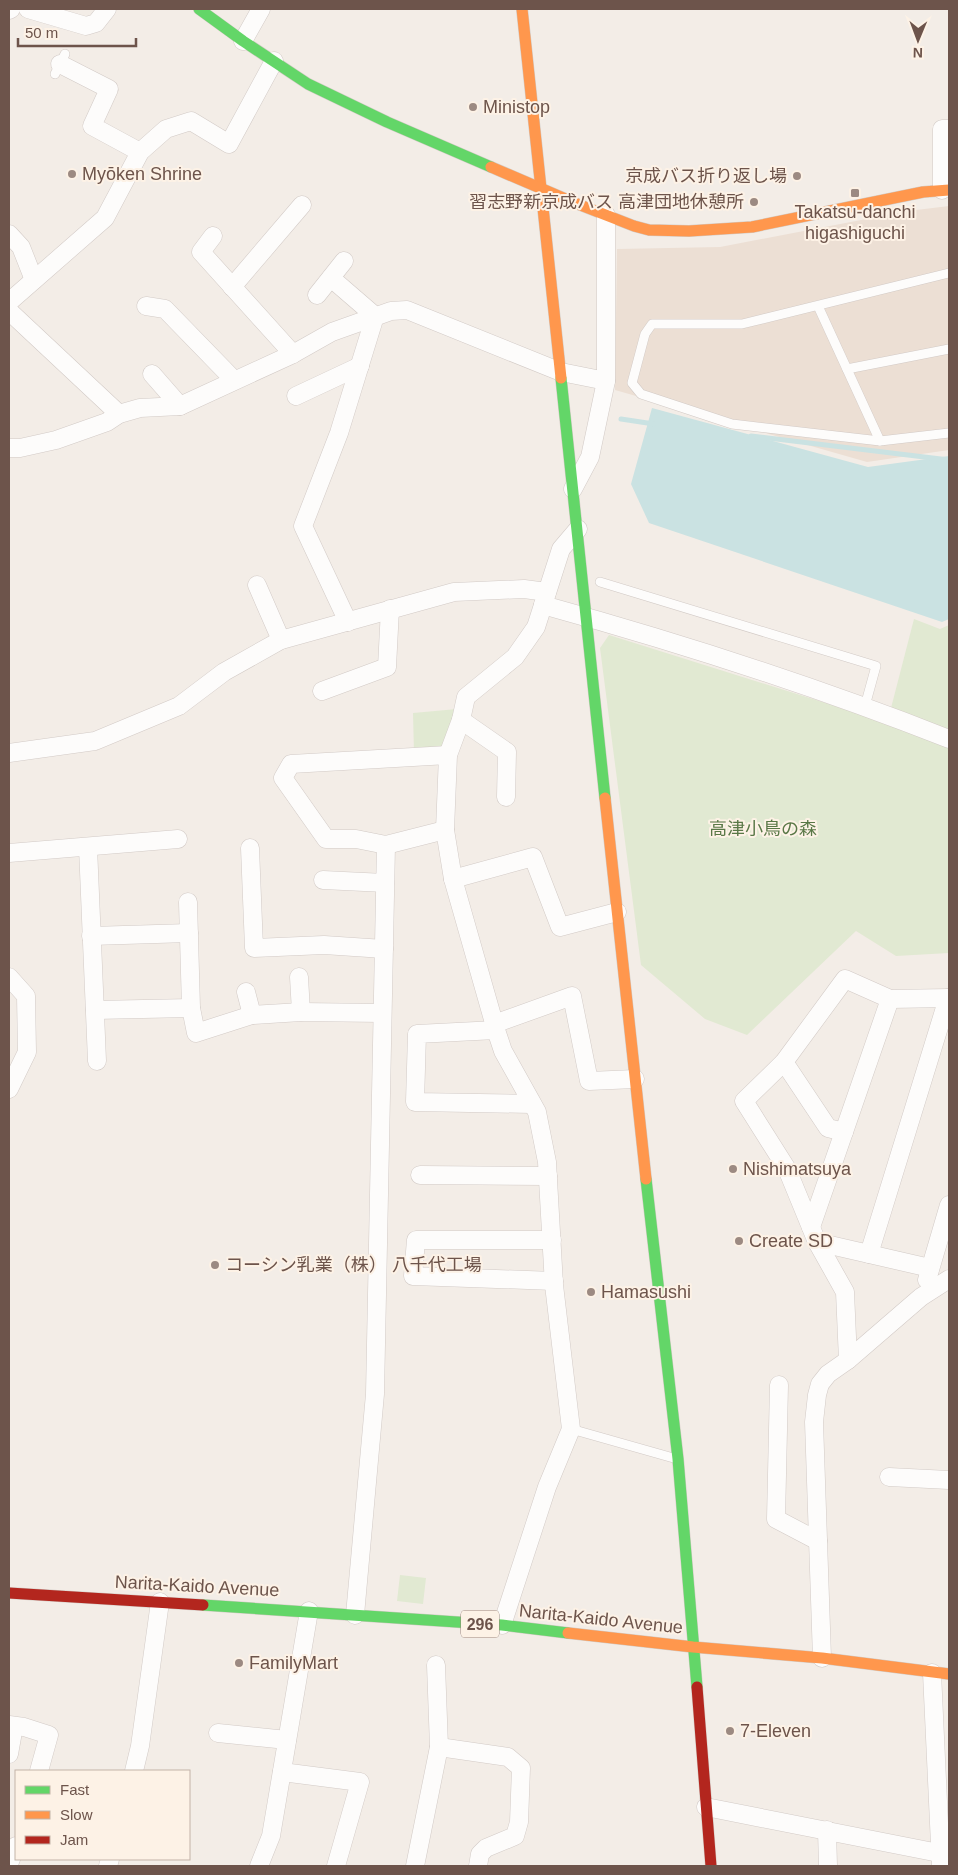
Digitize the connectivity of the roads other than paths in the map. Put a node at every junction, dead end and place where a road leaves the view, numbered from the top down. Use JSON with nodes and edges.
{"nodes":[{"id":1,"x":28,"y":9,"type":"edge"},
{"id":2,"x":107,"y":9,"type":"edge"},
{"id":3,"x":199,"y":9,"type":"edge"},
{"id":4,"x":261,"y":9,"type":"edge"},
{"id":5,"x":522,"y":9,"type":"edge"},
{"id":6,"x":243,"y":41,"type":"junction"},
{"id":7,"x":274,"y":62,"type":"junction"},
{"id":8,"x":60,"y":64,"type":"dead end"},
{"id":9,"x":949,"y":129,"type":"edge"},
{"id":10,"x":140,"y":152,"type":"junction"},
{"id":11,"x":541,"y":187,"type":"junction"},
{"id":12,"x":945,"y":190,"type":"edge"},
{"id":13,"x":302,"y":205,"type":"dead end"},
{"id":14,"x":606,"y":215,"type":"junction"},
{"id":15,"x":9,"y":234,"type":"edge"},
{"id":16,"x":213,"y":236,"type":"dead end"},
{"id":17,"x":344,"y":261,"type":"dead end"},
{"id":18,"x":949,"y":273,"type":"edge"},
{"id":19,"x":331,"y":278,"type":"junction"},
{"id":20,"x":34,"y":280,"type":"junction"},
{"id":21,"x":232,"y":287,"type":"junction"},
{"id":22,"x":318,"y":295,"type":"dead end"},
{"id":23,"x":9,"y":302,"type":"edge"},
{"id":24,"x":146,"y":306,"type":"dead end"},
{"id":25,"x":818,"y":306,"type":"junction"},
{"id":26,"x":9,"y":311,"type":"edge"},
{"id":27,"x":375,"y":316,"type":"junction"},
{"id":28,"x":949,"y":349,"type":"edge"},
{"id":29,"x":293,"y":354,"type":"junction"},
{"id":30,"x":360,"y":366,"type":"junction"},
{"id":31,"x":847,"y":369,"type":"junction"},
{"id":32,"x":561,"y":372,"type":"junction"},
{"id":33,"x":152,"y":374,"type":"dead end"},
{"id":34,"x":234,"y":380,"type":"junction"},
{"id":35,"x":606,"y":381,"type":"junction"},
{"id":36,"x":296,"y":396,"type":"dead end"},
{"id":37,"x":180,"y":406,"type":"junction"},
{"id":38,"x":119,"y":414,"type":"junction"},
{"id":39,"x":949,"y":433,"type":"edge"},
{"id":40,"x":880,"y":441,"type":"junction"},
{"id":41,"x":9,"y":448,"type":"edge"},
{"id":42,"x":574,"y":489,"type":"junction"},
{"id":43,"x":578,"y":529,"type":"junction"},
{"id":44,"x":600,"y":582,"type":"dead end"},
{"id":45,"x":257,"y":585,"type":"dead end"},
{"id":46,"x":545,"y":599,"type":"junction"},
{"id":47,"x":390,"y":609,"type":"junction"},
{"id":48,"x":587,"y":617,"type":"junction"},
{"id":49,"x":348,"y":622,"type":"junction"},
{"id":50,"x":281,"y":640,"type":"junction"},
{"id":51,"x":322,"y":691,"type":"dead end"},
{"id":52,"x":865,"y":706,"type":"junction"},
{"id":53,"x":461,"y":720,"type":"junction"},
{"id":54,"x":949,"y":739,"type":"edge"},
{"id":55,"x":9,"y":753,"type":"edge"},
{"id":56,"x":448,"y":755,"type":"junction"},
{"id":57,"x":506,"y":797,"type":"dead end"},
{"id":58,"x":445,"y":830,"type":"junction"},
{"id":59,"x":178,"y":839,"type":"dead end"},
{"id":60,"x":386,"y":845,"type":"junction"},
{"id":61,"x":88,"y":847,"type":"junction"},
{"id":62,"x":250,"y":848,"type":"dead end"},
{"id":63,"x":9,"y":853,"type":"edge"},
{"id":64,"x":323,"y":880,"type":"dead end"},
{"id":65,"x":453,"y":880,"type":"junction"},
{"id":66,"x":385,"y":883,"type":"junction"},
{"id":67,"x":188,"y":902,"type":"dead end"},
{"id":68,"x":617,"y":912,"type":"junction"},
{"id":69,"x":189,"y":933,"type":"junction"},
{"id":70,"x":91,"y":936,"type":"junction"},
{"id":71,"x":384,"y":949,"type":"junction"},
{"id":72,"x":9,"y":977,"type":"edge"},
{"id":73,"x":299,"y":977,"type":"dead end"},
{"id":74,"x":246,"y":992,"type":"dead end"},
{"id":75,"x":949,"y":998,"type":"edge"},
{"id":76,"x":890,"y":999,"type":"junction"},
{"id":77,"x":192,"y":1008,"type":"junction"},
{"id":78,"x":94,"y":1010,"type":"junction"},
{"id":79,"x":301,"y":1012,"type":"junction"},
{"id":80,"x":382,"y":1013,"type":"junction"},
{"id":81,"x":252,"y":1015,"type":"junction"},
{"id":82,"x":495,"y":1027,"type":"junction"},
{"id":83,"x":97,"y":1061,"type":"dead end"},
{"id":84,"x":784,"y":1062,"type":"junction"},
{"id":85,"x":635,"y":1080,"type":"junction"},
{"id":86,"x":9,"y":1089,"type":"edge"},
{"id":87,"x":532,"y":1104,"type":"junction"},
{"id":88,"x":844,"y":1132,"type":"junction"},
{"id":89,"x":420,"y":1175,"type":"dead end"},
{"id":90,"x":548,"y":1176,"type":"junction"},
{"id":91,"x":949,"y":1205,"type":"edge"},
{"id":92,"x":814,"y":1235,"type":"junction"},
{"id":93,"x":552,"y":1240,"type":"junction"},
{"id":94,"x":869,"y":1254,"type":"junction"},
{"id":95,"x":930,"y":1268,"type":"junction"},
{"id":96,"x":949,"y":1279,"type":"edge"},
{"id":97,"x":554,"y":1281,"type":"junction"},
{"id":98,"x":921,"y":1297,"type":"junction"},
{"id":99,"x":848,"y":1360,"type":"junction"},
{"id":100,"x":779,"y":1385,"type":"dead end"},
{"id":101,"x":571,"y":1429,"type":"junction"},
{"id":102,"x":678,"y":1459,"type":"junction"},
{"id":103,"x":889,"y":1477,"type":"dead end"},
{"id":104,"x":949,"y":1480,"type":"edge"},
{"id":105,"x":818,"y":1540,"type":"junction"},
{"id":106,"x":9,"y":1593,"type":"edge"},
{"id":107,"x":160,"y":1602,"type":"junction"},
{"id":108,"x":309,"y":1611,"type":"junction"},
{"id":109,"x":355,"y":1615,"type":"junction"},
{"id":110,"x":502,"y":1625,"type":"junction"},
{"id":111,"x":693,"y":1647,"type":"junction"},
{"id":112,"x":822,"y":1658,"type":"junction"},
{"id":113,"x":436,"y":1665,"type":"dead end"},
{"id":114,"x":941,"y":1674,"type":"edge"},
{"id":115,"x":11,"y":1725,"type":"edge"},
{"id":116,"x":218,"y":1733,"type":"dead end"},
{"id":117,"x":287,"y":1740,"type":"junction"},
{"id":118,"x":439,"y":1747,"type":"junction"},
{"id":119,"x":9,"y":1754,"type":"edge"},
{"id":120,"x":943,"y":1766,"type":"edge"},
{"id":121,"x":39,"y":1770,"type":"edge"},
{"id":122,"x":134,"y":1770,"type":"edge"},
{"id":123,"x":282,"y":1772,"type":"junction"},
{"id":124,"x":706,"y":1807,"type":"junction"},
{"id":125,"x":827,"y":1830,"type":"junction"},
{"id":126,"x":15,"y":1849,"type":"edge"},
{"id":127,"x":944,"y":1858,"type":"edge"},
{"id":128,"x":9,"y":1864,"type":"edge"},
{"id":129,"x":259,"y":1866,"type":"edge"},
{"id":130,"x":336,"y":1866,"type":"edge"},
{"id":131,"x":415,"y":1866,"type":"edge"},
{"id":132,"x":478,"y":1866,"type":"edge"},
{"id":133,"x":711,"y":1866,"type":"edge"},
{"id":134,"x":828,"y":1866,"type":"edge"}],
"edges":[{"from":1,"to":2,"type":"street"},
{"from":3,"to":6,"type":"main road"},
{"from":4,"to":6,"type":"street"},
{"from":5,"to":11,"type":"main road"},
{"from":6,"to":7,"type":"main road"},
{"from":7,"to":10,"type":"street"},
{"from":7,"to":11,"type":"main road"},
{"from":8,"to":10,"type":"street"},
{"from":9,"to":12,"type":"street"},
{"from":10,"to":20,"type":"street"},
{"from":11,"to":14,"type":"main road"},
{"from":11,"to":32,"type":"main road"},
{"from":12,"to":14,"type":"main road"},
{"from":13,"to":21,"type":"street"},
{"from":14,"to":35,"type":"street"},
{"from":15,"to":20,"type":"street"},
{"from":16,"to":21,"type":"street"},
{"from":17,"to":19,"type":"street"},
{"from":18,"to":25,"type":"lane"},
{"from":19,"to":22,"type":"street"},
{"from":19,"to":27,"type":"street"},
{"from":20,"to":23,"type":"street"},
{"from":21,"to":29,"type":"street"},
{"from":24,"to":34,"type":"street"},
{"from":25,"to":31,"type":"lane"},
{"from":25,"to":40,"type":"lane"},
{"from":26,"to":38,"type":"street"},
{"from":27,"to":29,"type":"street"},
{"from":27,"to":30,"type":"street"},
{"from":27,"to":32,"type":"street"},
{"from":28,"to":31,"type":"lane"},
{"from":29,"to":34,"type":"street"},
{"from":30,"to":36,"type":"street"},
{"from":30,"to":49,"type":"street"},
{"from":31,"to":40,"type":"lane"},
{"from":32,"to":35,"type":"street"},
{"from":32,"to":42,"type":"main road"},
{"from":33,"to":37,"type":"street"},
{"from":34,"to":37,"type":"street"},
{"from":35,"to":42,"type":"street"},
{"from":37,"to":38,"type":"street"},
{"from":38,"to":41,"type":"street"},
{"from":39,"to":40,"type":"lane"},
{"from":42,"to":43,"type":"main road"},
{"from":43,"to":46,"type":"street"},
{"from":43,"to":48,"type":"main road"},
{"from":44,"to":52,"type":"lane"},
{"from":45,"to":50,"type":"street"},
{"from":46,"to":47,"type":"street"},
{"from":46,"to":48,"type":"street"},
{"from":46,"to":53,"type":"street"},
{"from":47,"to":49,"type":"street"},
{"from":47,"to":51,"type":"street"},
{"from":48,"to":52,"type":"street"},
{"from":48,"to":68,"type":"main road"},
{"from":49,"to":50,"type":"street"},
{"from":50,"to":55,"type":"street"},
{"from":52,"to":54,"type":"street"},
{"from":53,"to":56,"type":"street"},
{"from":53,"to":57,"type":"street"},
{"from":56,"to":58,"type":"street"},
{"from":56,"to":60,"type":"street"},
{"from":58,"to":60,"type":"street"},
{"from":58,"to":65,"type":"street"},
{"from":59,"to":61,"type":"street"},
{"from":60,"to":66,"type":"street"},
{"from":61,"to":63,"type":"street"},
{"from":61,"to":70,"type":"street"},
{"from":62,"to":71,"type":"street"},
{"from":64,"to":66,"type":"street"},
{"from":65,"to":68,"type":"street"},
{"from":65,"to":82,"type":"street"},
{"from":66,"to":71,"type":"street"},
{"from":67,"to":69,"type":"street"},
{"from":68,"to":85,"type":"main road"},
{"from":69,"to":70,"type":"street"},
{"from":69,"to":77,"type":"street"},
{"from":70,"to":78,"type":"street"},
{"from":71,"to":80,"type":"street"},
{"from":72,"to":86,"type":"street"},
{"from":73,"to":79,"type":"street"},
{"from":74,"to":81,"type":"street"},
{"from":75,"to":76,"type":"street"},
{"from":75,"to":94,"type":"street"},
{"from":76,"to":84,"type":"street"},
{"from":76,"to":88,"type":"street"},
{"from":77,"to":78,"type":"street"},
{"from":77,"to":81,"type":"street"},
{"from":78,"to":83,"type":"street"},
{"from":79,"to":80,"type":"street"},
{"from":79,"to":81,"type":"street"},
{"from":80,"to":109,"type":"street"},
{"from":82,"to":85,"type":"street"},
{"from":82,"to":87,"type":"street"},
{"from":82,"to":87,"type":"street"},
{"from":84,"to":88,"type":"street"},
{"from":84,"to":92,"type":"street"},
{"from":85,"to":102,"type":"main road"},
{"from":87,"to":90,"type":"street"},
{"from":88,"to":92,"type":"street"},
{"from":89,"to":90,"type":"street"},
{"from":90,"to":93,"type":"street"},
{"from":91,"to":95,"type":"street"},
{"from":92,"to":94,"type":"street"},
{"from":92,"to":99,"type":"street"},
{"from":93,"to":97,"type":"street"},
{"from":93,"to":97,"type":"street"},
{"from":94,"to":95,"type":"street"},
{"from":95,"to":98,"type":"street"},
{"from":96,"to":98,"type":"street"},
{"from":97,"to":101,"type":"street"},
{"from":98,"to":99,"type":"street"},
{"from":99,"to":105,"type":"street"},
{"from":100,"to":105,"type":"street"},
{"from":101,"to":102,"type":"lane"},
{"from":101,"to":110,"type":"street"},
{"from":102,"to":111,"type":"main road"},
{"from":103,"to":104,"type":"street"},
{"from":105,"to":112,"type":"street"},
{"from":106,"to":107,"type":"main road","name":"Narita-Kaido Avenue","number":"296"},
{"from":107,"to":108,"type":"main road","name":"Narita-Kaido Avenue","number":"296"},
{"from":107,"to":122,"type":"street"},
{"from":108,"to":109,"type":"main road","name":"Narita-Kaido Avenue","number":"296"},
{"from":108,"to":117,"type":"street"},
{"from":109,"to":110,"type":"main road","name":"Narita-Kaido Avenue","number":"296"},
{"from":110,"to":111,"type":"main road","name":"Narita-Kaido Avenue","number":"296"},
{"from":111,"to":112,"type":"main road","name":"Narita-Kaido Avenue","number":"296"},
{"from":111,"to":124,"type":"main road"},
{"from":112,"to":114,"type":"main road","name":"Narita-Kaido Avenue","number":"296"},
{"from":113,"to":118,"type":"street"},
{"from":114,"to":120,"type":"street"},
{"from":115,"to":119,"type":"street"},
{"from":115,"to":121,"type":"street"},
{"from":116,"to":117,"type":"street"},
{"from":117,"to":123,"type":"street"},
{"from":118,"to":131,"type":"street"},
{"from":118,"to":132,"type":"street"},
{"from":120,"to":127,"type":"street"},
{"from":123,"to":129,"type":"street"},
{"from":123,"to":130,"type":"street"},
{"from":124,"to":125,"type":"street"},
{"from":124,"to":133,"type":"main road"},
{"from":125,"to":127,"type":"street"},
{"from":125,"to":134,"type":"street"},
{"from":126,"to":128,"type":"street"}]}
